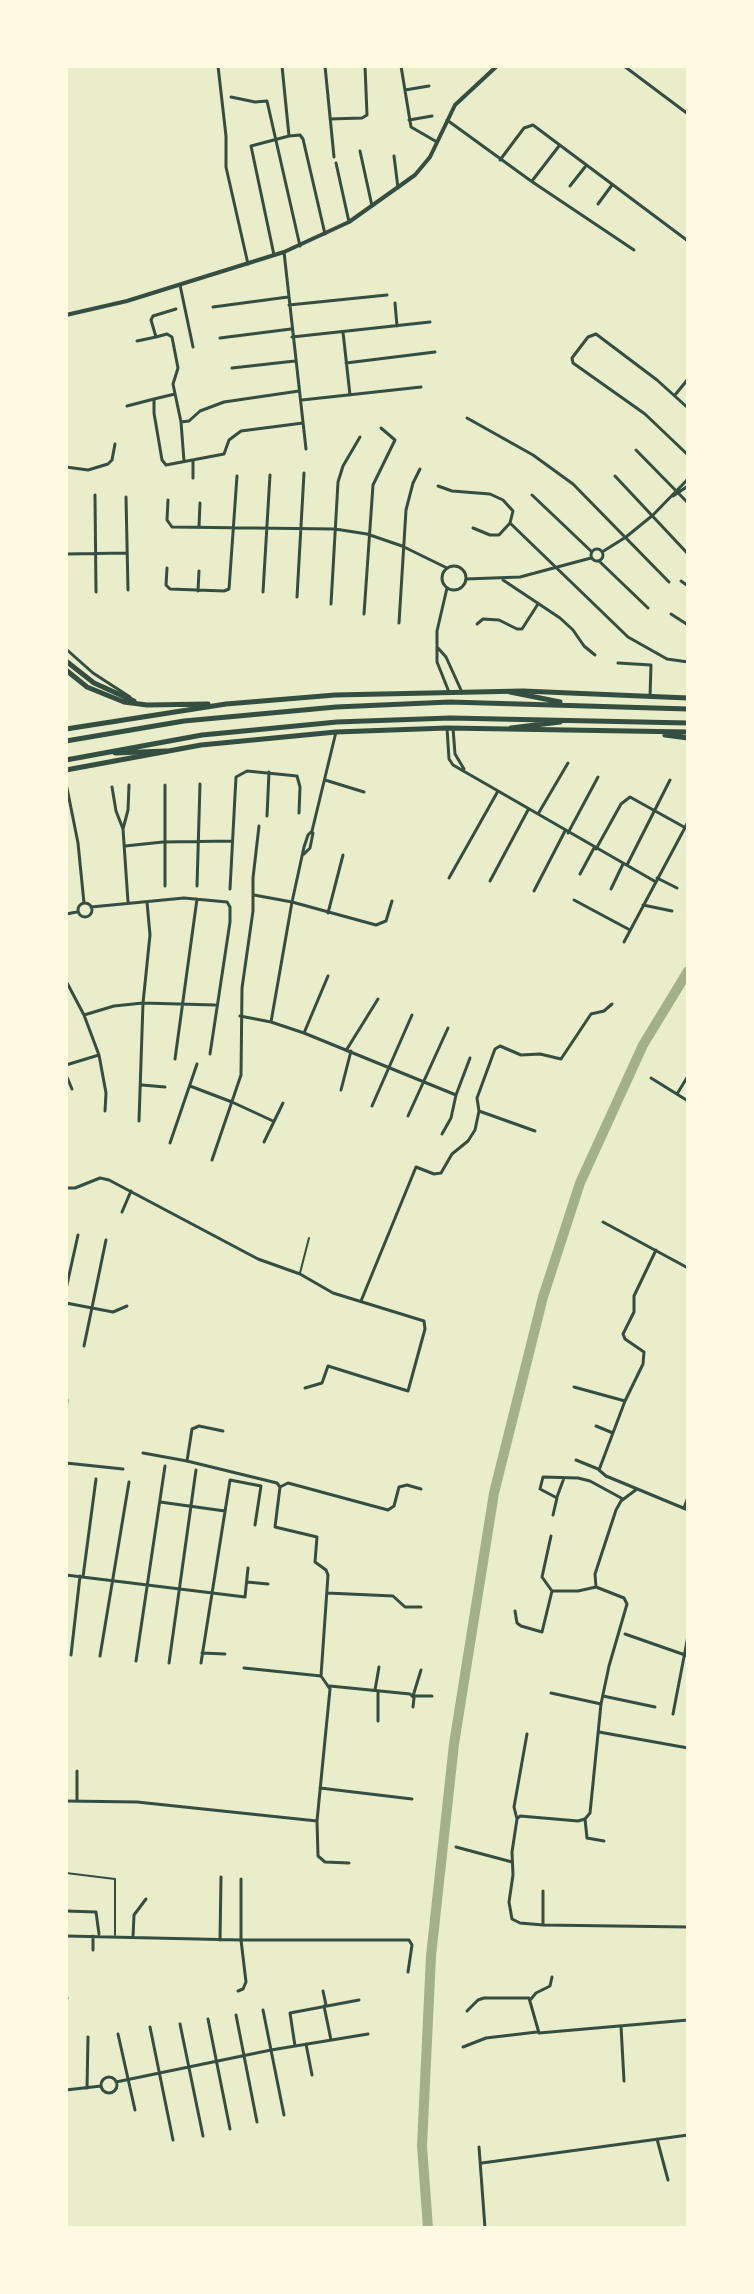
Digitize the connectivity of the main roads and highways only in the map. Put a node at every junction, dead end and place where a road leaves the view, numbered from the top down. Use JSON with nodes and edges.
{"nodes":[{"id":1,"x":66,"y":661,"type":"edge"},
{"id":2,"x":66,"y":670,"type":"edge"},
{"id":3,"x":510,"y":692,"type":"junction"},
{"id":4,"x":688,"y":697,"type":"edge"},
{"id":5,"x":226,"y":704,"type":"junction"},
{"id":6,"x":147,"y":705,"type":"junction"},
{"id":7,"x":577,"y":706,"type":"junction"},
{"id":8,"x":688,"y":709,"type":"edge"},
{"id":9,"x":577,"y":720,"type":"junction"},
{"id":10,"x":688,"y":723,"type":"edge"},
{"id":11,"x":511,"y":728,"type":"junction"},
{"id":12,"x":66,"y":729,"type":"edge"},
{"id":13,"x":688,"y":735,"type":"edge"},
{"id":14,"x":66,"y":741,"type":"edge"},
{"id":15,"x":166,"y":751,"type":"junction"},
{"id":16,"x":96,"y":754,"type":"junction"},
{"id":17,"x":66,"y":760,"type":"edge"},
{"id":18,"x":66,"y":770,"type":"edge"}],
"edges":[{"from":1,"to":6,"type":"main road"},
{"from":2,"to":6,"type":"main road"},
{"from":3,"to":4,"type":"main road"},
{"from":3,"to":5,"type":"main road"},
{"from":3,"to":7,"type":"main road"},
{"from":5,"to":6,"type":"main road"},
{"from":5,"to":12,"type":"main road"},
{"from":7,"to":8,"type":"main road"},
{"from":7,"to":14,"type":"main road"},
{"from":9,"to":10,"type":"main road"},
{"from":9,"to":11,"type":"main road"},
{"from":9,"to":16,"type":"main road"},
{"from":11,"to":13,"type":"main road"},
{"from":11,"to":15,"type":"main road"},
{"from":15,"to":16,"type":"main road"},
{"from":15,"to":18,"type":"main road"},
{"from":16,"to":17,"type":"main road"}]}
